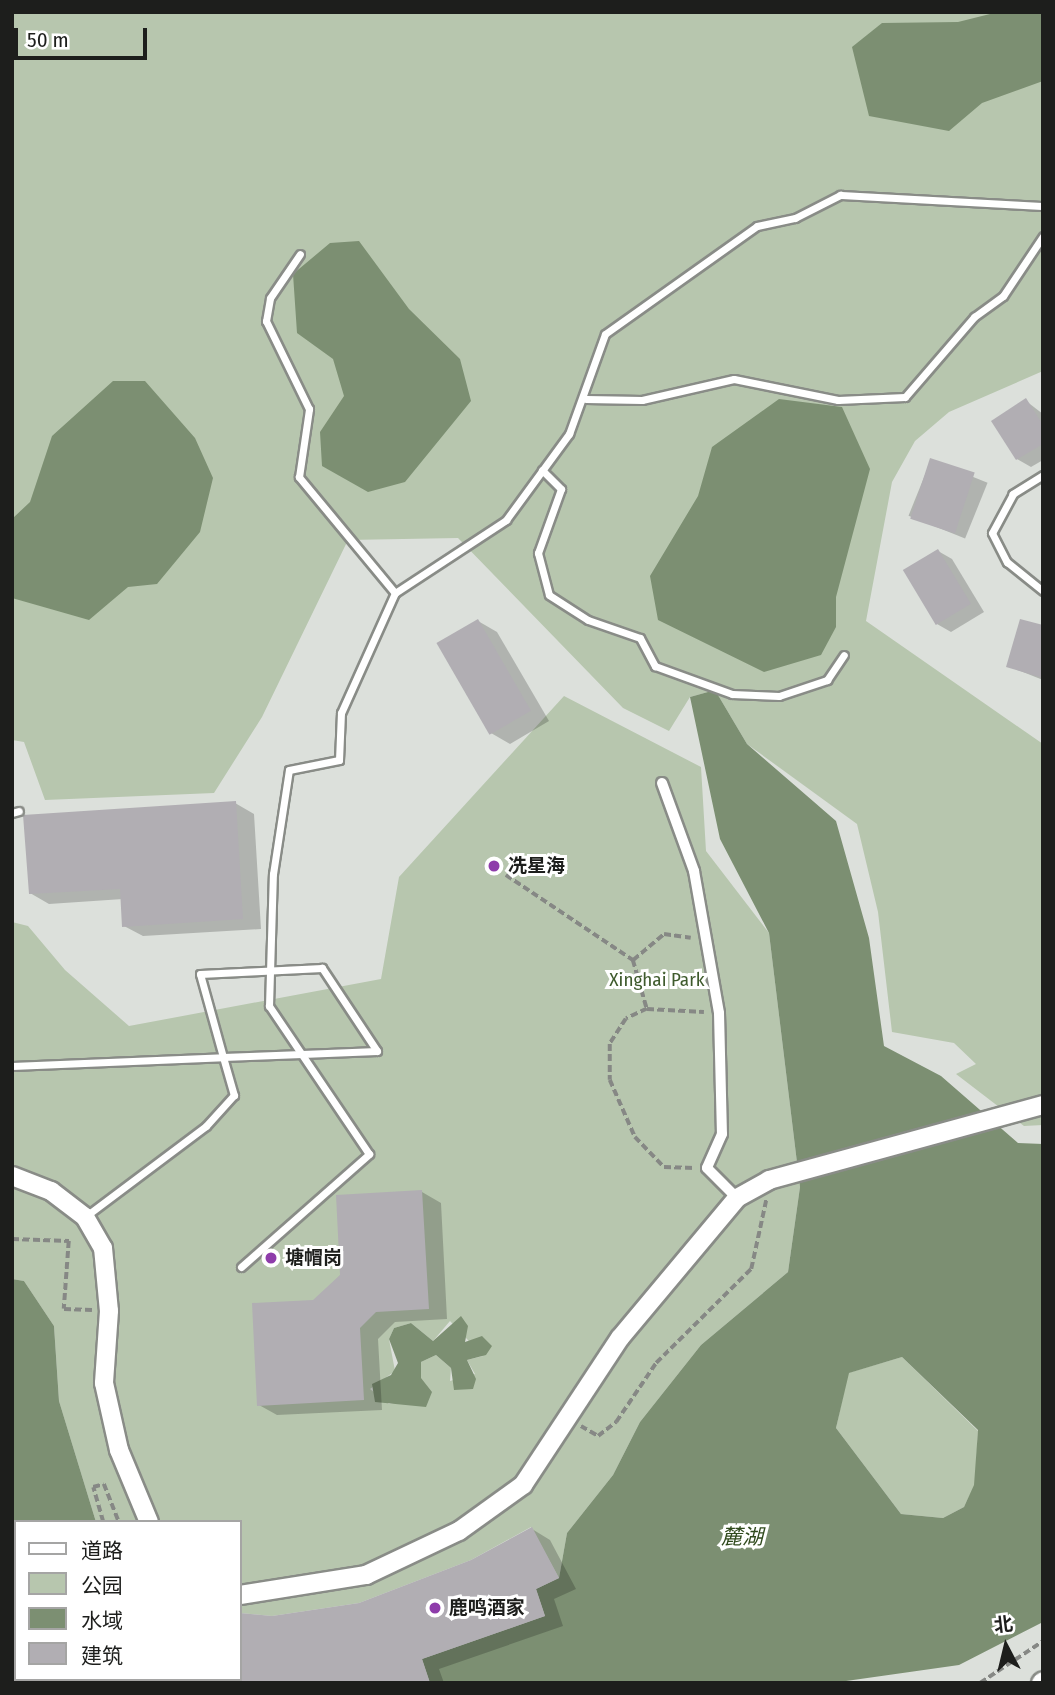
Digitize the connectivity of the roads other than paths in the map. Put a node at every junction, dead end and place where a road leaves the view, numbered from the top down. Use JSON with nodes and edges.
{"nodes":[{"id":1,"x":1043,"y":206,"type":"edge"},
{"id":2,"x":1043,"y":236,"type":"edge"},
{"id":3,"x":300,"y":254,"type":"dead end"},
{"id":4,"x":586,"y":399,"type":"junction"},
{"id":5,"x":542,"y":470,"type":"junction"},
{"id":6,"x":1043,"y":475,"type":"edge"},
{"id":7,"x":1043,"y":591,"type":"edge"},
{"id":8,"x":396,"y":593,"type":"junction"},
{"id":9,"x":844,"y":655,"type":"dead end"},
{"id":10,"x":662,"y":783,"type":"dead end"},
{"id":11,"x":271,"y":967,"type":"junction"},
{"id":12,"x":302,"y":1054,"type":"junction"},
{"id":13,"x":223,"y":1057,"type":"junction"},
{"id":14,"x":12,"y":1066,"type":"edge"},
{"id":15,"x":1041,"y":1103,"type":"edge"},
{"id":16,"x":12,"y":1176,"type":"edge"},
{"id":17,"x":737,"y":1198,"type":"junction"},
{"id":18,"x":85,"y":1217,"type":"junction"},
{"id":19,"x":241,"y":1267,"type":"dead end"},
{"id":20,"x":148,"y":1520,"type":"edge"},
{"id":21,"x":242,"y":1595,"type":"edge"}],
"edges":[{"from":1,"to":4,"type":"lane"},
{"from":2,"to":4,"type":"lane"},
{"from":3,"to":8,"type":"lane"},
{"from":4,"to":5,"type":"lane"},
{"from":5,"to":8,"type":"lane"},
{"from":5,"to":9,"type":"lane"},
{"from":6,"to":7,"type":"lane"},
{"from":8,"to":11,"type":"lane"},
{"from":10,"to":17,"type":"street"},
{"from":11,"to":12,"type":"lane"},
{"from":11,"to":12,"type":"lane"},
{"from":11,"to":13,"type":"lane"},
{"from":12,"to":13,"type":"lane"},
{"from":12,"to":19,"type":"lane"},
{"from":13,"to":14,"type":"lane"},
{"from":13,"to":18,"type":"lane"},
{"from":15,"to":17,"type":"street"},
{"from":16,"to":18,"type":"street"},
{"from":17,"to":21,"type":"street"},
{"from":18,"to":20,"type":"street"}]}
